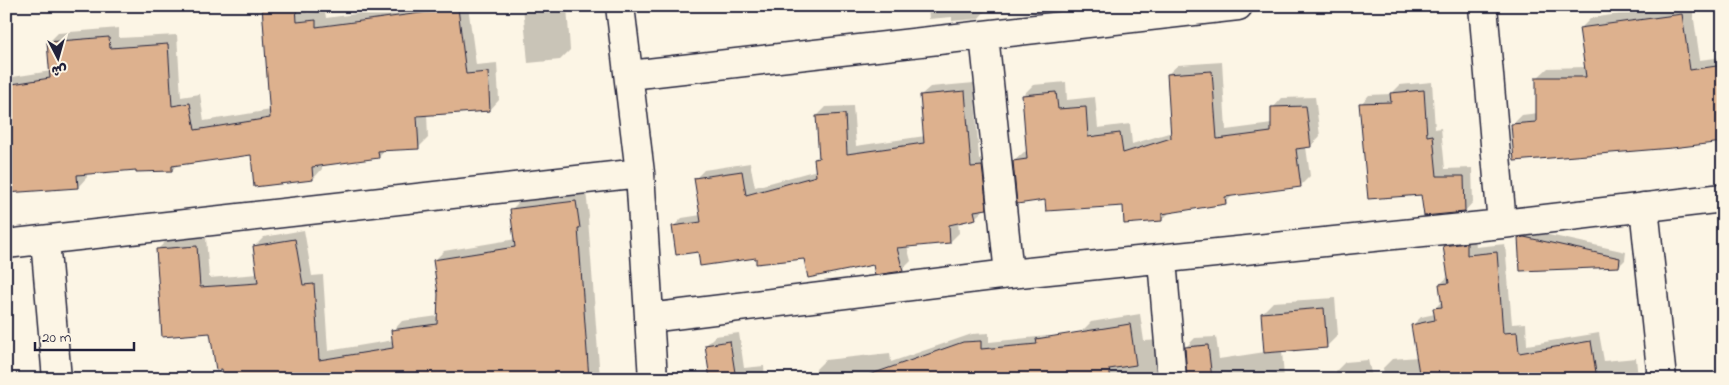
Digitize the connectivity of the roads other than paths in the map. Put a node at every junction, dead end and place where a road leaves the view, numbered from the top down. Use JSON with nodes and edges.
{"nodes":[{"id":1,"x":620,"y":6,"type":"edge"},
{"id":2,"x":1238,"y":6,"type":"edge"},
{"id":3,"x":1482,"y":6,"type":"edge"},
{"id":4,"x":1135,"y":12,"type":"edge"},
{"id":5,"x":984,"y":35,"type":"junction"},
{"id":6,"x":630,"y":75,"type":"junction"},
{"id":7,"x":640,"y":173,"type":"junction"},
{"id":8,"x":1723,"y":198,"type":"edge"},
{"id":9,"x":1644,"y":207,"type":"junction"},
{"id":10,"x":1502,"y":224,"type":"junction"},
{"id":11,"x":46,"y":240,"type":"junction"},
{"id":12,"x":6,"y":244,"type":"edge"},
{"id":13,"x":1162,"y":260,"type":"junction"},
{"id":14,"x":1009,"y":274,"type":"junction"},
{"id":15,"x":649,"y":318,"type":"junction"},
{"id":16,"x":57,"y":379,"type":"edge"},
{"id":17,"x":653,"y":379,"type":"edge"},
{"id":18,"x":1172,"y":379,"type":"edge"},
{"id":19,"x":1662,"y":379,"type":"edge"}],
"edges":[{"from":1,"to":6,"type":"street"},
{"from":2,"to":4,"type":"street"},
{"from":3,"to":10,"type":"street"},
{"from":4,"to":5,"type":"street"},
{"from":5,"to":6,"type":"street"},
{"from":5,"to":14,"type":"street"},
{"from":6,"to":7,"type":"street"},
{"from":7,"to":11,"type":"street"},
{"from":7,"to":15,"type":"street"},
{"from":8,"to":9,"type":"street"},
{"from":9,"to":10,"type":"street"},
{"from":9,"to":19,"type":"street"},
{"from":10,"to":13,"type":"street"},
{"from":11,"to":12,"type":"street"},
{"from":11,"to":16,"type":"street"},
{"from":13,"to":14,"type":"street"},
{"from":13,"to":18,"type":"street"},
{"from":14,"to":15,"type":"street"},
{"from":15,"to":17,"type":"street"}]}
